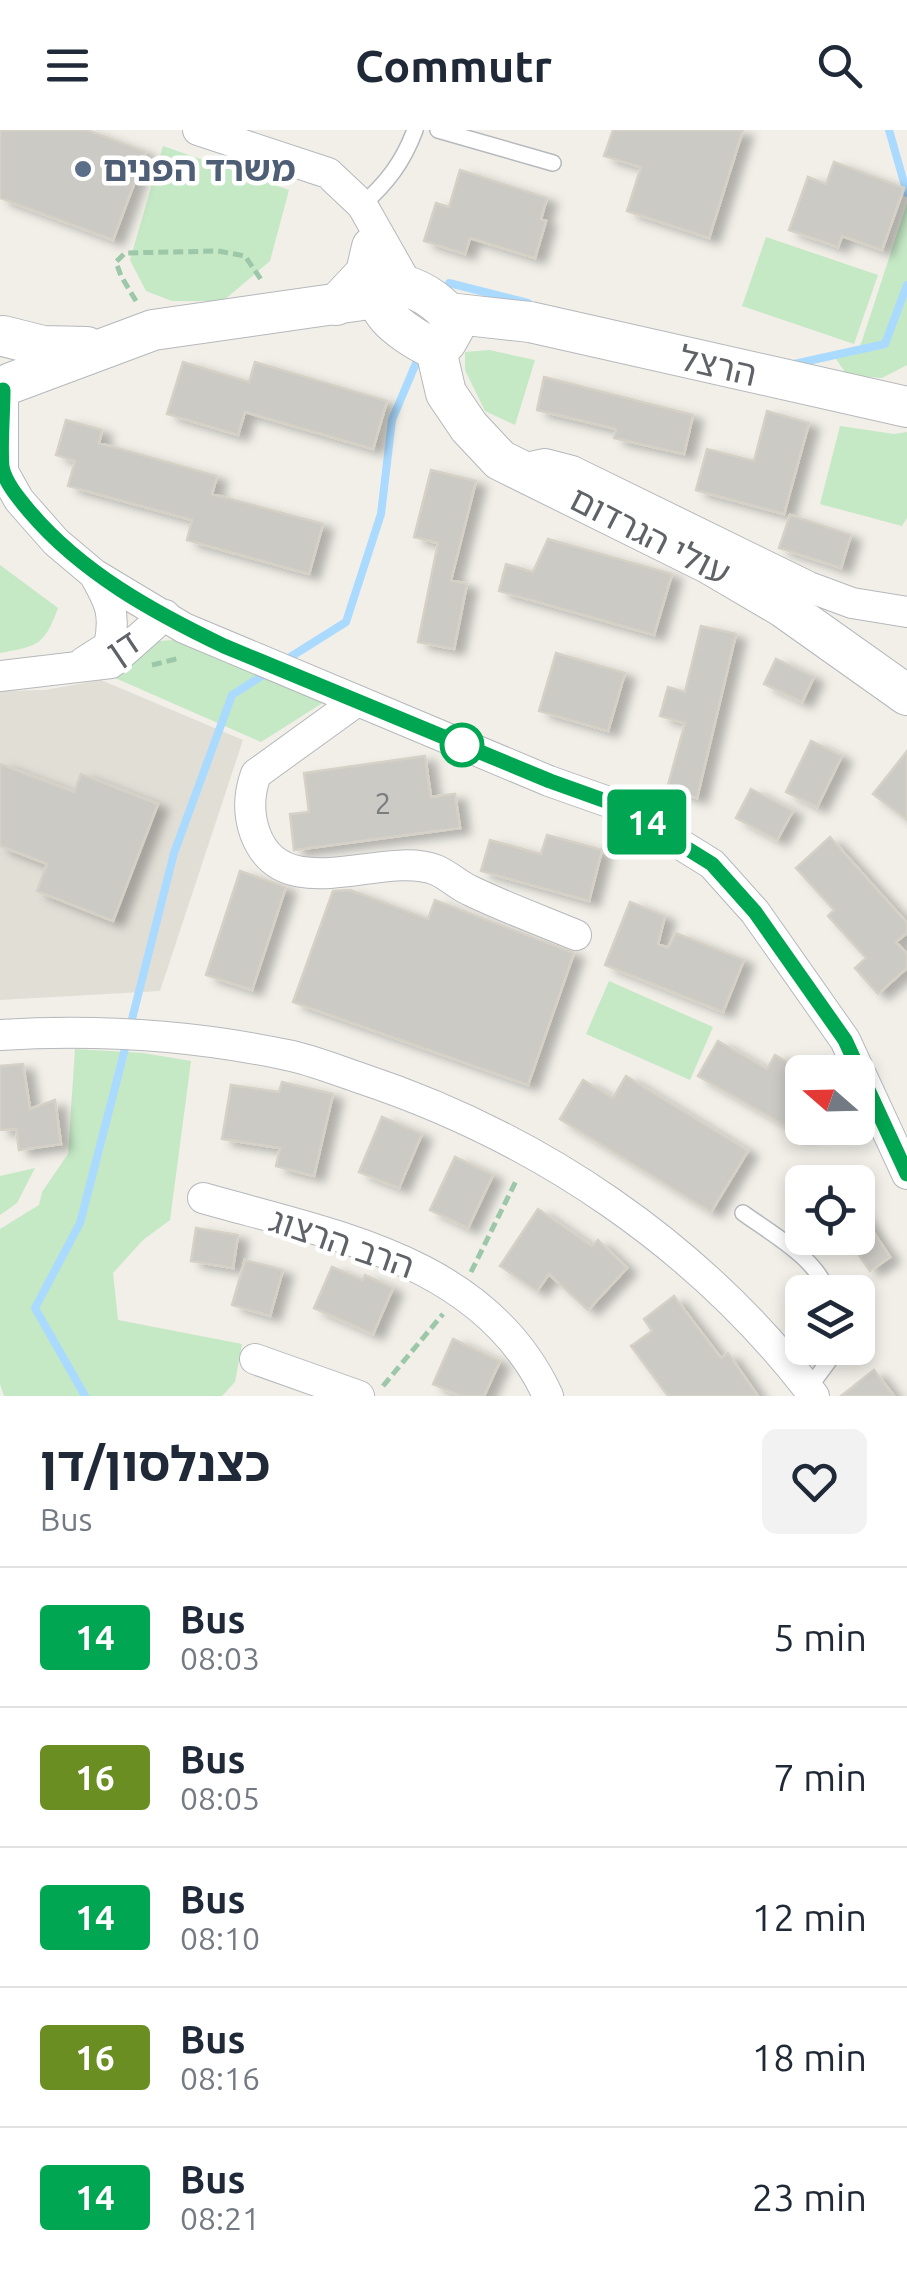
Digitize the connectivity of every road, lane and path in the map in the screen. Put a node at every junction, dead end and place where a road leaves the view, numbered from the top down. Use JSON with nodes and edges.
{"nodes":[{"id":1,"x":198,"y":130,"type":"edge"},
{"id":2,"x":415,"y":130,"type":"edge"},
{"id":3,"x":438,"y":130,"type":"edge"},
{"id":4,"x":554,"y":163,"type":"dead end"},
{"id":5,"x":338,"y":182,"type":"junction"},
{"id":6,"x":362,"y":206,"type":"junction"},
{"id":7,"x":372,"y":247,"type":"junction"},
{"id":8,"x":391,"y":298,"type":"junction"},
{"id":9,"x":136,"y":301,"type":"dead end"},
{"id":10,"x":264,"y":301,"type":"junction"},
{"id":11,"x":336,"y":305,"type":"junction"},
{"id":12,"x":445,"y":330,"type":"junction"},
{"id":13,"x":2,"y":335,"type":"edge"},
{"id":14,"x":102,"y":347,"type":"junction"},
{"id":15,"x":907,"y":382,"type":"edge"},
{"id":16,"x":5,"y":388,"type":"edge"},
{"id":17,"x":862,"y":400,"type":"junction"},
{"id":18,"x":907,"y":408,"type":"edge"},
{"id":19,"x":1,"y":468,"type":"edge"},
{"id":20,"x":519,"y":469,"type":"junction"},
{"id":21,"x":94,"y":574,"type":"junction"},
{"id":22,"x":907,"y":612,"type":"edge"},
{"id":23,"x":165,"y":616,"type":"junction"},
{"id":24,"x":224,"y":646,"type":"junction"},
{"id":25,"x":112,"y":663,"type":"junction"},
{"id":26,"x":76,"y":667,"type":"junction"},
{"id":27,"x":0,"y":676,"type":"edge"},
{"id":28,"x":907,"y":695,"type":"edge"},
{"id":29,"x":356,"y":701,"type":"junction"},
{"id":30,"x":576,"y":935,"type":"dead end"},
{"id":31,"x":0,"y":1035,"type":"edge"},
{"id":32,"x":907,"y":1174,"type":"edge"},
{"id":33,"x":203,"y":1198,"type":"dead end"},
{"id":34,"x":742,"y":1213,"type":"dead end"},
{"id":35,"x":819,"y":1275,"type":"edge"},
{"id":36,"x":255,"y":1358,"type":"dead end"},
{"id":37,"x":827,"y":1365,"type":"edge"},
{"id":38,"x":811,"y":1392,"type":"edge"},
{"id":39,"x":359,"y":1396,"type":"edge"},
{"id":40,"x":548,"y":1396,"type":"edge"}],
"edges":[{"from":1,"to":5,"type":"street"},
{"from":2,"to":6,"type":"lane"},
{"from":3,"to":4,"type":"lane"},
{"from":5,"to":6,"type":"street"},
{"from":5,"to":7,"type":"street"},
{"from":6,"to":8,"type":"street"},
{"from":7,"to":8,"type":"street"},
{"from":7,"to":11,"type":"street"},
{"from":8,"to":10,"type":"street"},
{"from":8,"to":11,"type":"street"},
{"from":8,"to":12,"type":"street"},
{"from":9,"to":10,"type":"path"},
{"from":10,"to":11,"type":"street"},
{"from":10,"to":14,"type":"street"},
{"from":12,"to":17,"type":"street","name":"הרצל"},
{"from":12,"to":20,"type":"street","name":"עולי הגרדום"},
{"from":13,"to":14,"type":"street"},
{"from":13,"to":16,"type":"street"},
{"from":14,"to":16,"type":"street"},
{"from":15,"to":17,"type":"street"},
{"from":16,"to":19,"type":"street"},
{"from":17,"to":18,"type":"street","name":"הרצל"},
{"from":19,"to":21,"type":"street"},
{"from":20,"to":22,"type":"street"},
{"from":20,"to":28,"type":"street","name":"עולי הגרדום"},
{"from":21,"to":23,"type":"street"},
{"from":21,"to":26,"type":"street","name":"דן"},
{"from":23,"to":24,"type":"street"},
{"from":23,"to":25,"type":"street","name":"דן"},
{"from":24,"to":25,"type":"path"},
{"from":24,"to":29,"type":"street"},
{"from":25,"to":26,"type":"street","name":"דן"},
{"from":26,"to":27,"type":"street","name":"דן"},
{"from":29,"to":30,"type":"street"},
{"from":29,"to":32,"type":"street"},
{"from":31,"to":38,"type":"street"},
{"from":33,"to":40,"type":"street","name":"הרב הרצוג"},
{"from":34,"to":35,"type":"lane"},
{"from":36,"to":39,"type":"street"},
{"from":37,"to":38,"type":"lane"}]}
